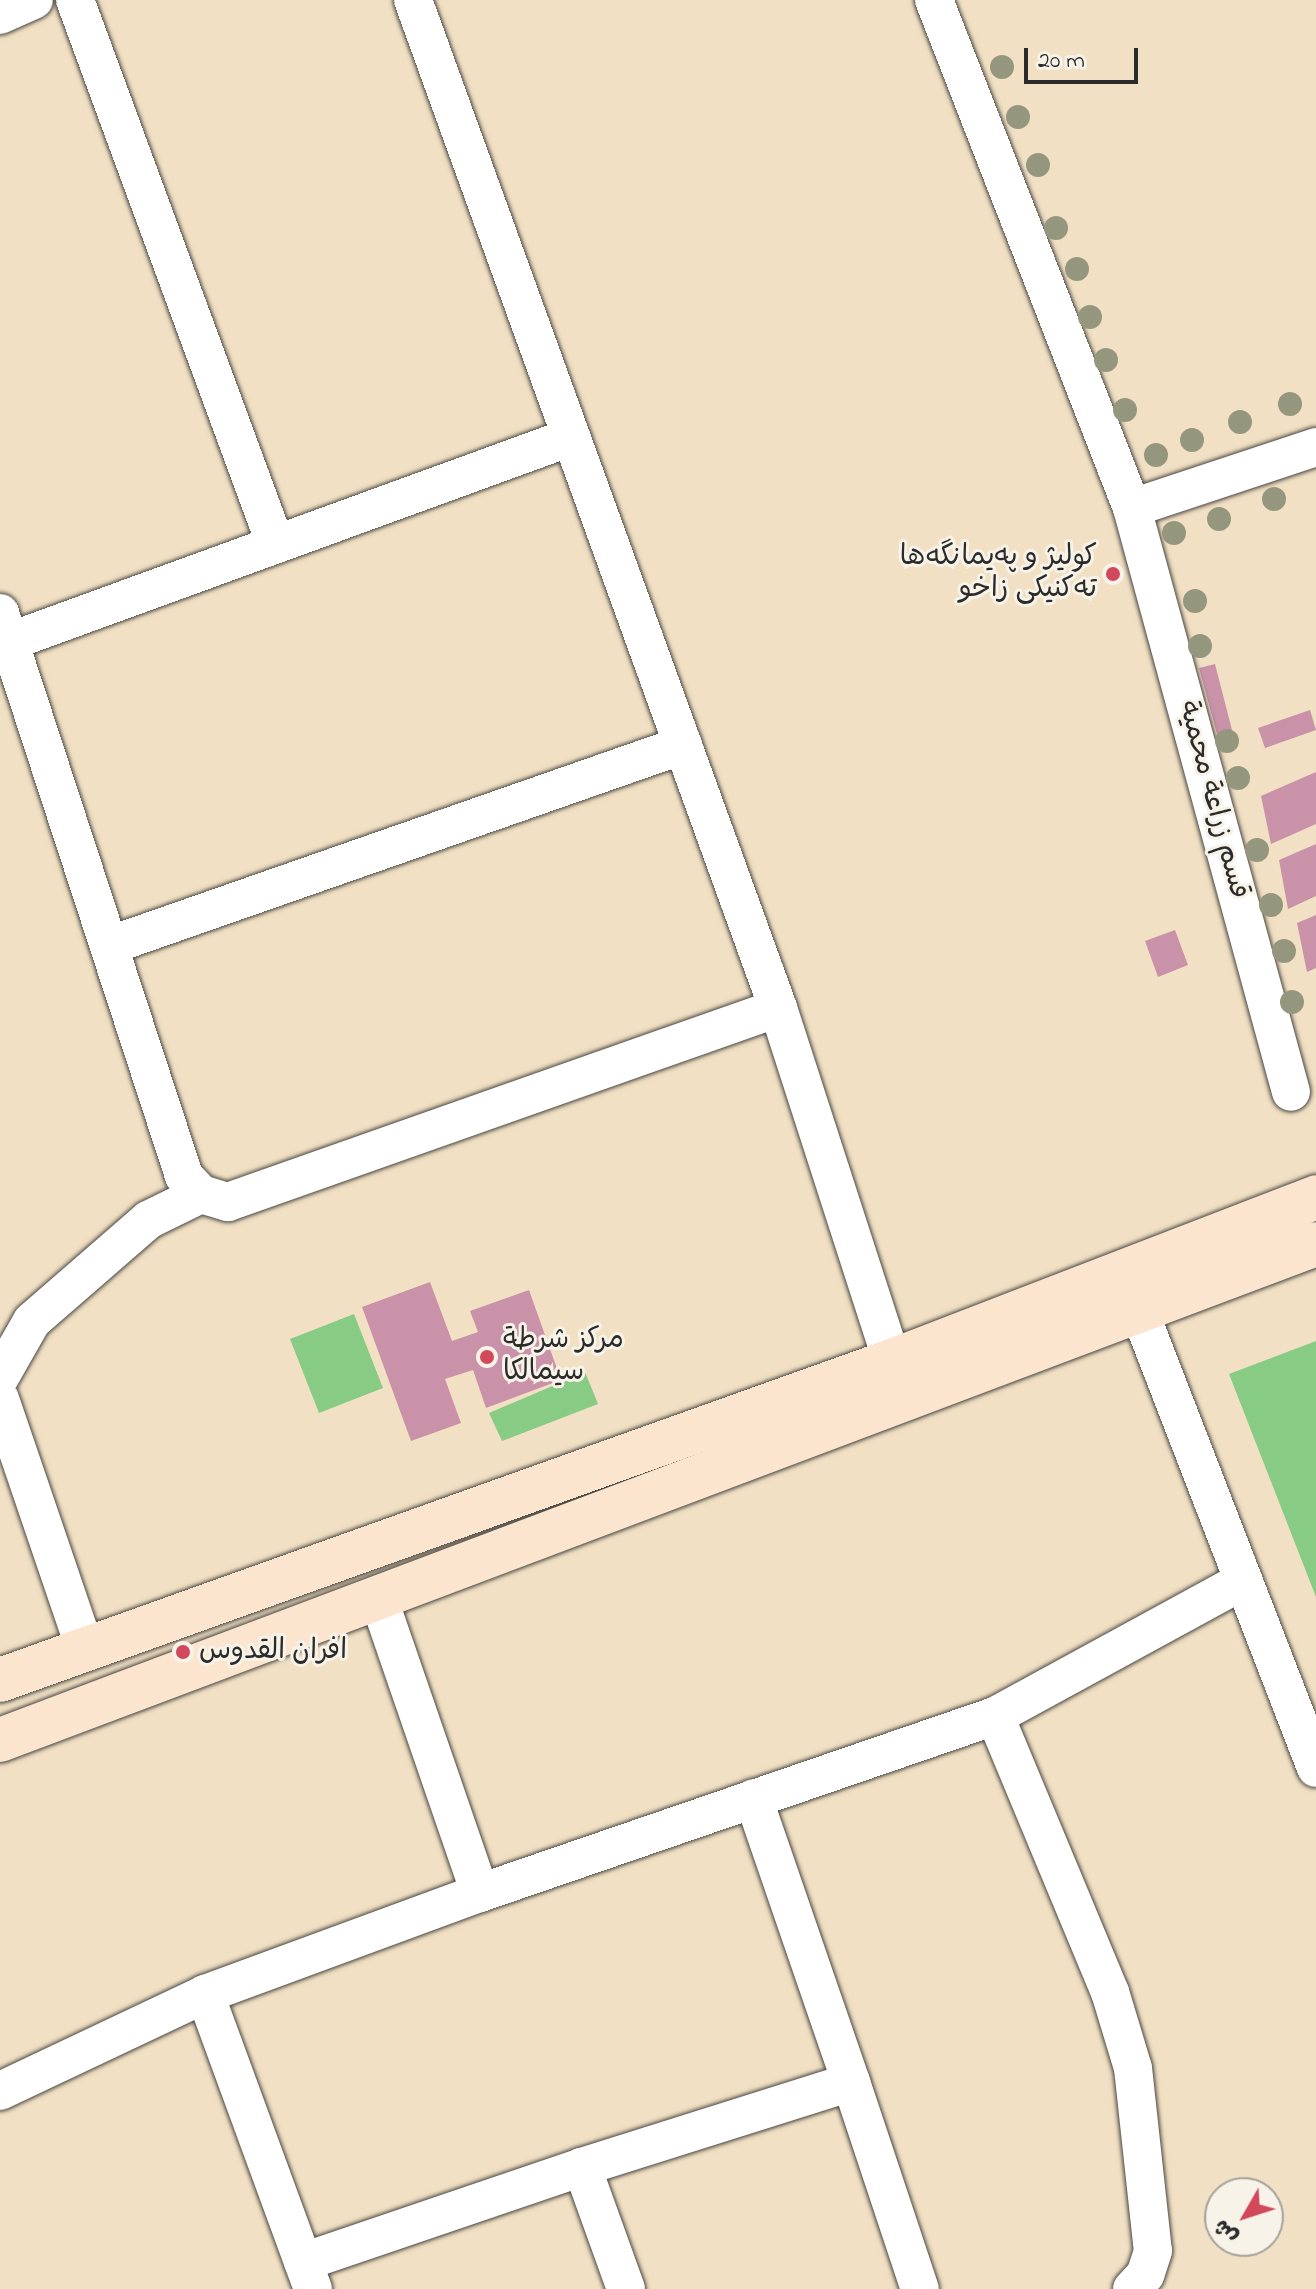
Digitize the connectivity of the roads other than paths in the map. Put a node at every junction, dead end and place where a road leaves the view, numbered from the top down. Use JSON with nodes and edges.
{"nodes":[{"id":1,"x":34,"y":0,"type":"edge"},
{"id":2,"x":75,"y":0,"type":"edge"},
{"id":3,"x":413,"y":0,"type":"edge"},
{"id":4,"x":934,"y":0,"type":"edge"},
{"id":5,"x":0,"y":15,"type":"edge"},
{"id":6,"x":571,"y":437,"type":"junction"},
{"id":7,"x":1316,"y":447,"type":"edge"},
{"id":8,"x":1132,"y":508,"type":"junction"},
{"id":9,"x":275,"y":543,"type":"junction"},
{"id":10,"x":3,"y":634,"type":"edge"},
{"id":11,"x":683,"y":745,"type":"junction"},
{"id":12,"x":111,"y":945,"type":"junction"},
{"id":13,"x":778,"y":1008,"type":"junction"},
{"id":14,"x":1291,"y":1092,"type":"dead end"},
{"id":15,"x":201,"y":1194,"type":"junction"},
{"id":16,"x":1316,"y":1197,"type":"edge"},
{"id":17,"x":1316,"y":1244,"type":"edge"},
{"id":18,"x":1131,"y":1290,"type":"junction"},
{"id":19,"x":892,"y":1361,"type":"junction"},
{"id":20,"x":0,"y":1377,"type":"edge"},
{"id":21,"x":0,"y":1399,"type":"edge"},
{"id":22,"x":1243,"y":1581,"type":"junction"},
{"id":23,"x":378,"y":1597,"type":"junction"},
{"id":24,"x":85,"y":1648,"type":"junction"},
{"id":25,"x":0,"y":1680,"type":"edge"},
{"id":26,"x":995,"y":1716,"type":"junction"},
{"id":27,"x":0,"y":1740,"type":"edge"},
{"id":28,"x":1316,"y":1768,"type":"edge"},
{"id":29,"x":753,"y":1798,"type":"junction"},
{"id":30,"x":480,"y":1893,"type":"junction"},
{"id":31,"x":205,"y":1994,"type":"junction"},
{"id":32,"x":851,"y":2082,"type":"junction"},
{"id":33,"x":0,"y":2091,"type":"edge"},
{"id":34,"x":582,"y":2167,"type":"junction"},
{"id":35,"x":308,"y":2276,"type":"edge"},
{"id":36,"x":626,"y":2289,"type":"edge"},
{"id":37,"x":920,"y":2289,"type":"edge"},
{"id":38,"x":1132,"y":2289,"type":"edge"}],
"edges":[{"from":1,"to":5,"type":"street"},
{"from":2,"to":9,"type":"street"},
{"from":3,"to":6,"type":"street"},
{"from":4,"to":8,"type":"street","name":"قسم زراعة محمية"},
{"from":6,"to":9,"type":"street"},
{"from":6,"to":11,"type":"street"},
{"from":7,"to":8,"type":"street"},
{"from":8,"to":14,"type":"street","name":"قسم زراعة محمية"},
{"from":9,"to":10,"type":"street"},
{"from":10,"to":12,"type":"street"},
{"from":11,"to":12,"type":"street"},
{"from":11,"to":13,"type":"street"},
{"from":12,"to":15,"type":"street"},
{"from":13,"to":15,"type":"street"},
{"from":13,"to":19,"type":"street"},
{"from":15,"to":20,"type":"street"},
{"from":16,"to":18,"type":"main road"},
{"from":17,"to":18,"type":"main road"},
{"from":18,"to":19,"type":"main road"},
{"from":18,"to":22,"type":"street"},
{"from":18,"to":23,"type":"main road"},
{"from":19,"to":24,"type":"main road"},
{"from":21,"to":24,"type":"street"},
{"from":22,"to":26,"type":"street"},
{"from":22,"to":28,"type":"street"},
{"from":23,"to":27,"type":"main road"},
{"from":23,"to":30,"type":"street"},
{"from":24,"to":25,"type":"main road"},
{"from":26,"to":29,"type":"street"},
{"from":26,"to":38,"type":"street"},
{"from":29,"to":30,"type":"street"},
{"from":29,"to":32,"type":"street"},
{"from":30,"to":31,"type":"street"},
{"from":31,"to":33,"type":"street"},
{"from":31,"to":35,"type":"street"},
{"from":32,"to":34,"type":"street"},
{"from":32,"to":37,"type":"street"},
{"from":34,"to":35,"type":"street"},
{"from":34,"to":36,"type":"street"}]}
